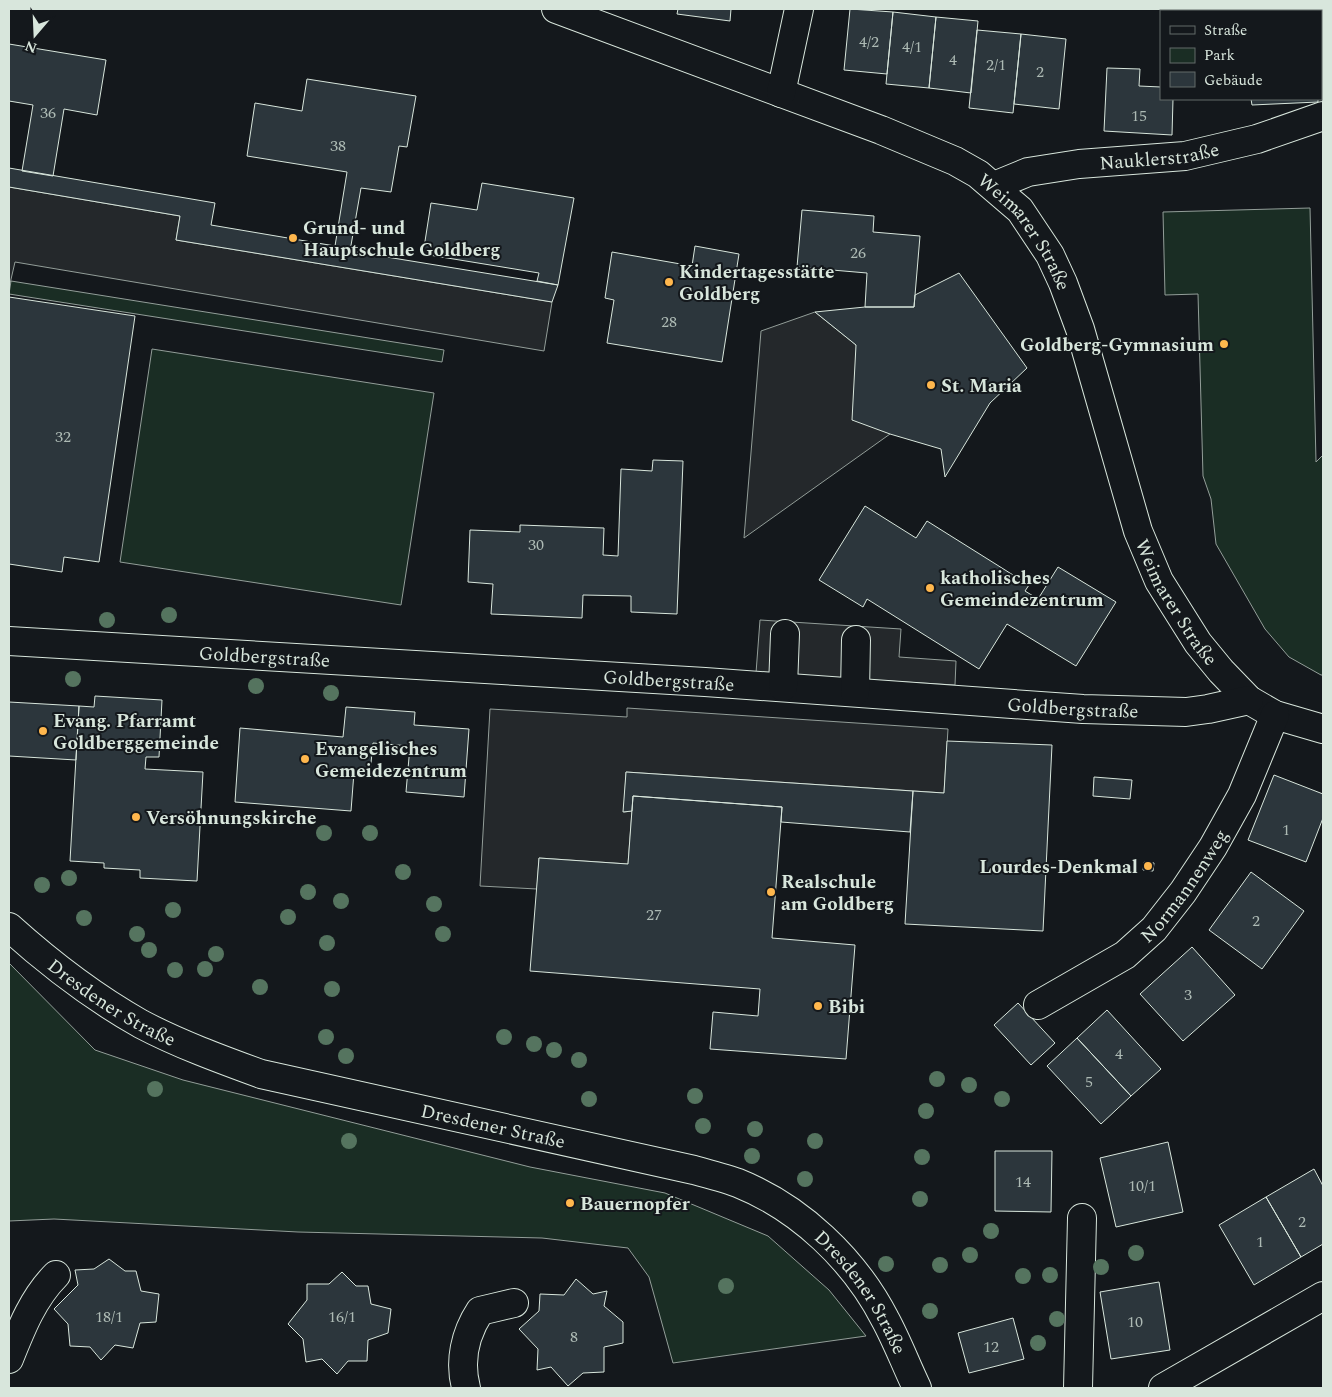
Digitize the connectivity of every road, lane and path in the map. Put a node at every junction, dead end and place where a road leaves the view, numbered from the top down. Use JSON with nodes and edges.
{"nodes":[{"id":1,"x":556,"y":9,"type":"edge"},
{"id":2,"x":798,"y":9,"type":"edge"},
{"id":3,"x":781,"y":93,"type":"junction"},
{"id":4,"x":1323,"y":116,"type":"edge"},
{"id":5,"x":994,"y":186,"type":"junction"},
{"id":6,"x":785,"y":634,"type":"dead end"},
{"id":7,"x":856,"y":640,"type":"dead end"},
{"id":8,"x":9,"y":641,"type":"edge"},
{"id":9,"x":783,"y":687,"type":"junction"},
{"id":10,"x":855,"y":692,"type":"junction"},
{"id":11,"x":1249,"y":700,"type":"junction"},
{"id":12,"x":1275,"y":715,"type":"junction"},
{"id":13,"x":1323,"y":729,"type":"edge"},
{"id":14,"x":9,"y":927,"type":"edge"},
{"id":15,"x":1038,"y":1005,"type":"dead end"},
{"id":16,"x":1082,"y":1218,"type":"dead end"},
{"id":17,"x":56,"y":1275,"type":"dead end"},
{"id":18,"x":1323,"y":1296,"type":"edge"},
{"id":19,"x":514,"y":1303,"type":"dead end"},
{"id":20,"x":9,"y":1359,"type":"edge"},
{"id":21,"x":466,"y":1388,"type":"edge"},
{"id":22,"x":917,"y":1388,"type":"edge"},
{"id":23,"x":1078,"y":1388,"type":"edge"},
{"id":24,"x":1163,"y":1388,"type":"edge"}],
"edges":[{"from":1,"to":3,"type":"street","name":"Weimarer Straße"},
{"from":2,"to":3,"type":"street"},
{"from":3,"to":5,"type":"street","name":"Weimarer Straße"},
{"from":4,"to":5,"type":"street","name":"Nauklerstraße"},
{"from":5,"to":11,"type":"street","name":"Weimarer Straße"},
{"from":6,"to":9,"type":"street"},
{"from":7,"to":10,"type":"street"},
{"from":8,"to":9,"type":"street","name":"Goldbergstraße"},
{"from":9,"to":10,"type":"street","name":"Goldbergstraße"},
{"from":10,"to":11,"type":"street","name":"Goldbergstraße"},
{"from":11,"to":12,"type":"street"},
{"from":12,"to":13,"type":"street"},
{"from":12,"to":15,"type":"street","name":"Normannenweg"},
{"from":14,"to":22,"type":"street","name":"Dresdener Straße"},
{"from":16,"to":23,"type":"street"},
{"from":17,"to":20,"type":"street"},
{"from":18,"to":24,"type":"street"},
{"from":19,"to":21,"type":"street"}]}
